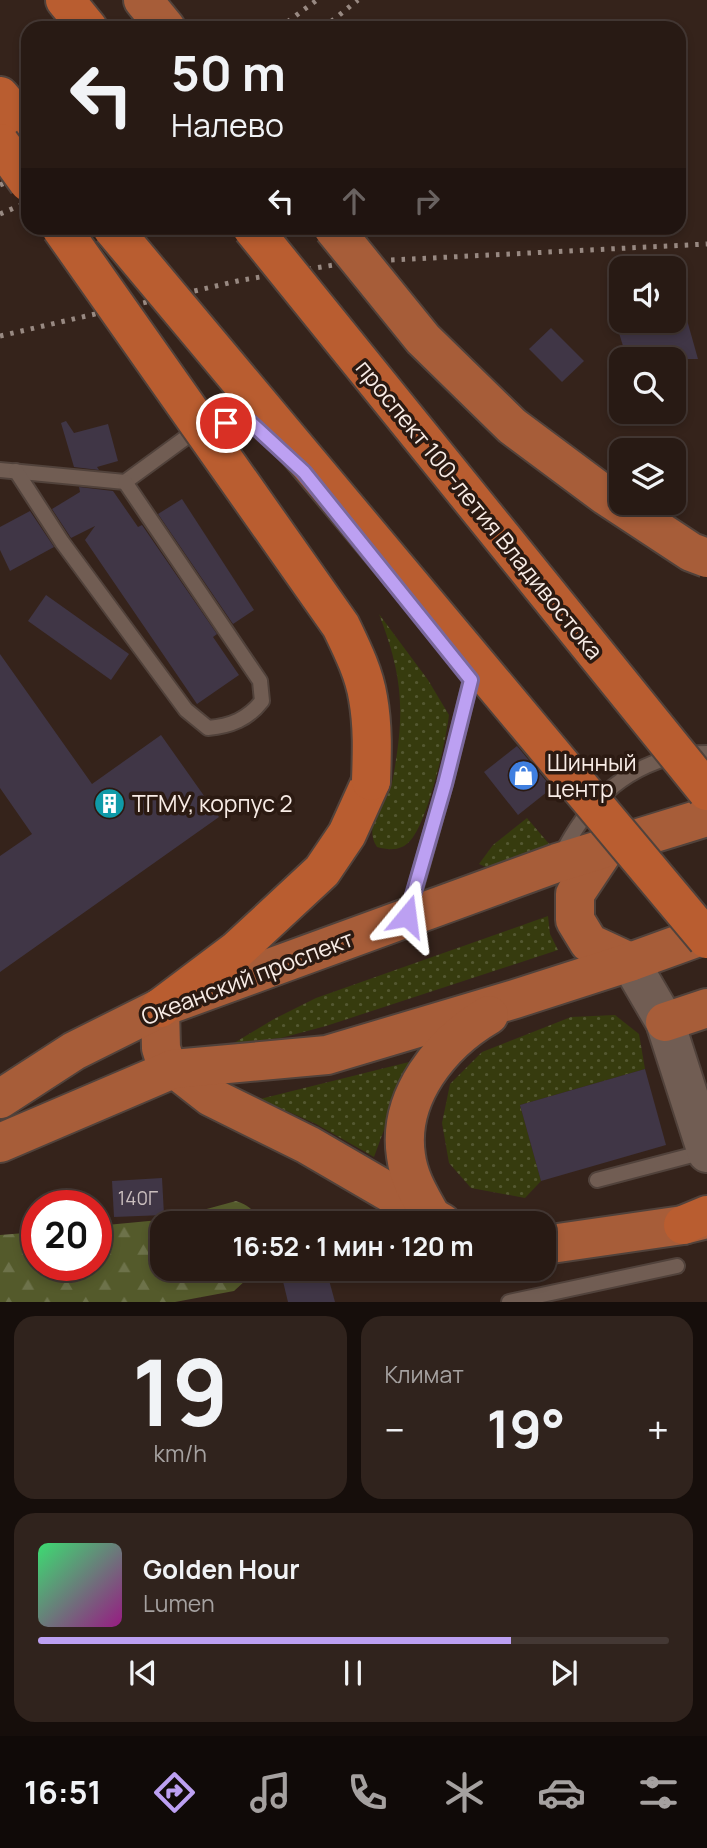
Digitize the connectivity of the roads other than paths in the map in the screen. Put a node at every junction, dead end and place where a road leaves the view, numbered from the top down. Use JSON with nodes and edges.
{"nodes":[{"id":1,"x":65,"y":0,"type":"edge"},
{"id":2,"x":143,"y":0,"type":"edge"},
{"id":3,"x":82,"y":21,"type":"edge"},
{"id":4,"x":160,"y":21,"type":"edge"},
{"id":5,"x":0,"y":96,"type":"edge"},
{"id":6,"x":21,"y":121,"type":"edge"},
{"id":7,"x":0,"y":142,"type":"edge"},
{"id":8,"x":21,"y":172,"type":"edge"},
{"id":9,"x":66,"y":235,"type":"edge"},
{"id":10,"x":118,"y":235,"type":"edge"},
{"id":11,"x":258,"y":235,"type":"edge"},
{"id":12,"x":339,"y":235,"type":"edge"},
{"id":13,"x":0,"y":470,"type":"edge"},
{"id":14,"x":16,"y":471,"type":"junction"},
{"id":15,"x":125,"y":482,"type":"junction"},
{"id":16,"x":707,"y":558,"type":"edge"},
{"id":17,"x":707,"y":753,"type":"edge"},
{"id":18,"x":707,"y":791,"type":"edge"},
{"id":19,"x":707,"y":817,"type":"edge"},
{"id":20,"x":604,"y":849,"type":"junction"},
{"id":21,"x":557,"y":863,"type":"junction"},
{"id":22,"x":407,"y":916,"type":"junction"},
{"id":23,"x":707,"y":936,"type":"edge"},
{"id":24,"x":629,"y":962,"type":"junction"},
{"id":25,"x":515,"y":999,"type":"junction"},
{"id":26,"x":160,"y":1008,"type":"junction"},
{"id":27,"x":707,"y":1008,"type":"edge"},
{"id":28,"x":665,"y":1022,"type":"junction"},
{"id":29,"x":173,"y":1069,"type":"junction"},
{"id":30,"x":0,"y":1099,"type":"edge"},
{"id":31,"x":0,"y":1143,"type":"edge"},
{"id":32,"x":707,"y":1152,"type":"edge"},
{"id":33,"x":597,"y":1180,"type":"dead end"},
{"id":34,"x":423,"y":1211,"type":"edge"},
{"id":35,"x":431,"y":1211,"type":"edge"},
{"id":36,"x":699,"y":1219,"type":"edge"},
{"id":37,"x":556,"y":1243,"type":"edge"},
{"id":38,"x":677,"y":1266,"type":"dead end"},
{"id":39,"x":509,"y":1302,"type":"edge"}],
"edges":[{"from":1,"to":3,"type":"highway"},
{"from":2,"to":4,"type":"main road"},
{"from":5,"to":6,"type":"highway"},
{"from":7,"to":8,"type":"highway","bridge":true},
{"from":9,"to":26,"type":"highway","bridge":true},
{"from":10,"to":23,"type":"highway","bridge":true},
{"from":11,"to":18,"type":"highway","name":"проспект 100-летия Владивостока","bridge":true},
{"from":12,"to":16,"type":"main road","bridge":true},
{"from":13,"to":14,"type":"lane"},
{"from":14,"to":15,"type":"lane"},
{"from":14,"to":15,"type":"lane"},
{"from":15,"to":22,"type":"lane"},
{"from":17,"to":21,"type":"lane"},
{"from":19,"to":20,"type":"main road","name":"Океанский проспект"},
{"from":20,"to":21,"type":"main road","name":"Океанский проспект"},
{"from":20,"to":24,"type":"main road"},
{"from":21,"to":22,"type":"main road","name":"Океанский проспект"},
{"from":22,"to":26,"type":"main road","name":"Океанский проспект"},
{"from":23,"to":24,"type":"main road"},
{"from":24,"to":25,"type":"main road"},
{"from":24,"to":28,"type":"main road"},
{"from":25,"to":29,"type":"main road"},
{"from":25,"to":35,"type":"main road"},
{"from":26,"to":29,"type":"main road"},
{"from":26,"to":30,"type":"main road","name":"Океанский проспект"},
{"from":27,"to":28,"type":"main road"},
{"from":28,"to":32,"type":"main road"},
{"from":29,"to":31,"type":"main road"},
{"from":29,"to":34,"type":"main road"},
{"from":32,"to":33,"type":"lane"},
{"from":36,"to":37,"type":"main road"},
{"from":38,"to":39,"type":"lane"}]}
